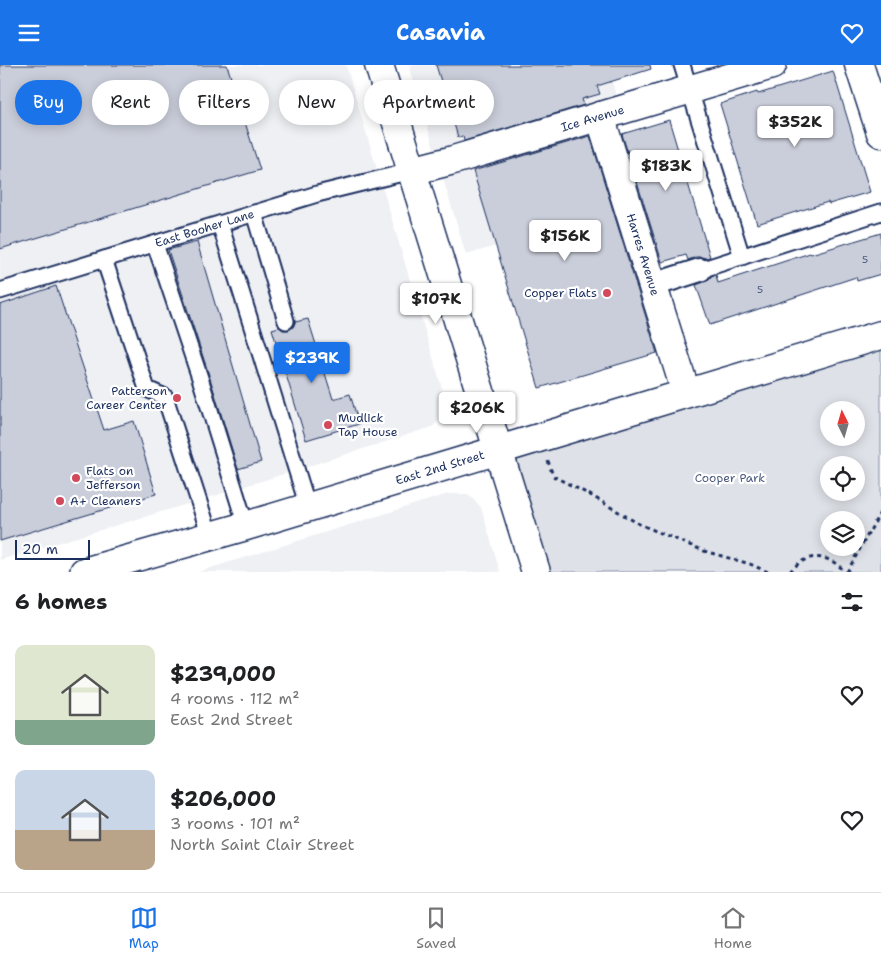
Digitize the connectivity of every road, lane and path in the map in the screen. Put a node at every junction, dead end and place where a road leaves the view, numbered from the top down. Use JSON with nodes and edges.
{"nodes":[{"id":1,"x":379,"y":65,"type":"edge"},
{"id":2,"x":772,"y":65,"type":"edge"},
{"id":3,"x":859,"y":65,"type":"edge"},
{"id":4,"x":686,"y":77,"type":"edge"},
{"id":5,"x":600,"y":116,"type":"junction"},
{"id":6,"x":881,"y":133,"type":"edge"},
{"id":7,"x":411,"y":171,"type":"junction"},
{"id":8,"x":881,"y":212,"type":"edge"},
{"id":9,"x":254,"y":213,"type":"junction"},
{"id":10,"x":220,"y":223,"type":"junction"},
{"id":11,"x":155,"y":243,"type":"junction"},
{"id":12,"x":742,"y":257,"type":"junction"},
{"id":13,"x":104,"y":259,"type":"junction"},
{"id":14,"x":700,"y":270,"type":"joint"},
{"id":15,"x":653,"y":285,"type":"junction"},
{"id":16,"x":0,"y":291,"type":"edge"},
{"id":17,"x":286,"y":321,"type":"dead end"},
{"id":18,"x":881,"y":335,"type":"edge"},
{"id":19,"x":686,"y":393,"type":"junction"},
{"id":20,"x":540,"y":437,"type":"junction"},
{"id":21,"x":498,"y":450,"type":"junction"},
{"id":22,"x":308,"y":507,"type":"junction"},
{"id":23,"x":881,"y":511,"type":"edge"},
{"id":24,"x":246,"y":526,"type":"junction"},
{"id":25,"x":210,"y":536,"type":"junction"},
{"id":26,"x":84,"y":572,"type":"edge"},
{"id":27,"x":536,"y":572,"type":"edge"},
{"id":28,"x":768,"y":572,"type":"edge"},
{"id":29,"x":790,"y":572,"type":"edge"},
{"id":30,"x":846,"y":572,"type":"edge"}],
"edges":[{"from":1,"to":7,"type":"street"},
{"from":2,"to":4,"type":"street","name":"Ice Avenue"},
{"from":3,"to":6,"type":"street"},
{"from":4,"to":5,"type":"street","name":"Ice Avenue"},
{"from":4,"to":12,"type":"lane"},
{"from":5,"to":7,"type":"street","name":"Ice Avenue"},
{"from":5,"to":15,"type":"street","name":"Harres Avenue"},
{"from":7,"to":9,"type":"lane","name":"East Booher Lane"},
{"from":7,"to":21,"type":"street"},
{"from":8,"to":12,"type":"lane"},
{"from":9,"to":10,"type":"lane","name":"East Booher Lane"},
{"from":9,"to":17,"type":"lane"},
{"from":10,"to":11,"type":"lane","name":"East Booher Lane"},
{"from":10,"to":22,"type":"lane"},
{"from":11,"to":13,"type":"lane","name":"East Booher Lane"},
{"from":11,"to":24,"type":"lane"},
{"from":12,"to":14,"type":"lane"},
{"from":13,"to":16,"type":"lane","name":"East Booher Lane"},
{"from":13,"to":25,"type":"lane"},
{"from":14,"to":15,"type":"street"},
{"from":15,"to":19,"type":"street","name":"Harres Avenue"},
{"from":18,"to":19,"type":"street","name":"East 2nd Street"},
{"from":19,"to":20,"type":"street","name":"East 2nd Street"},
{"from":20,"to":21,"type":"street","name":"East 2nd Street"},
{"from":20,"to":28,"type":"path"},
{"from":21,"to":22,"type":"street","name":"East 2nd Street"},
{"from":21,"to":27,"type":"street"},
{"from":22,"to":24,"type":"street","name":"East 2nd Street"},
{"from":23,"to":30,"type":"path"},
{"from":24,"to":25,"type":"street","name":"East 2nd Street"},
{"from":25,"to":26,"type":"street","name":"East 2nd Street"},
{"from":29,"to":30,"type":"path"}]}
